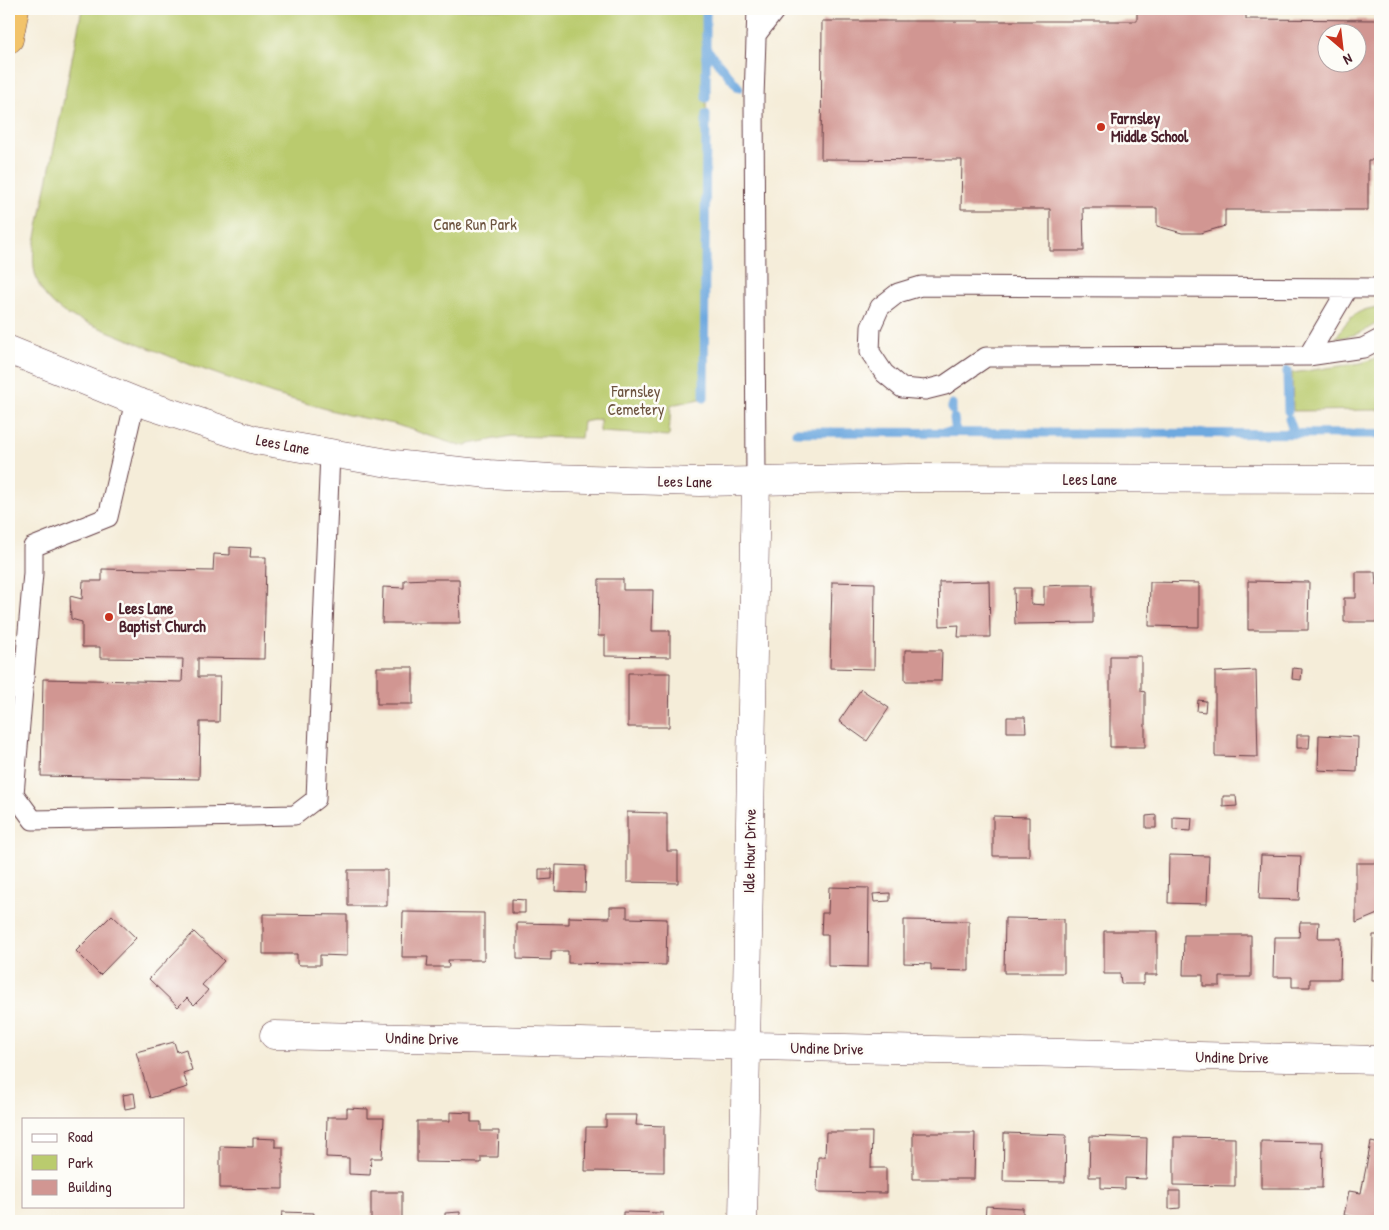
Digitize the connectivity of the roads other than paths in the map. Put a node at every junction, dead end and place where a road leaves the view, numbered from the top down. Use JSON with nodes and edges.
{"nodes":[{"id":1,"x":757,"y":9,"type":"edge"},
{"id":2,"x":776,"y":9,"type":"edge"},
{"id":3,"x":756,"y":35,"type":"junction"},
{"id":4,"x":1348,"y":288,"type":"junction"},
{"id":5,"x":1380,"y":288,"type":"edge"},
{"id":6,"x":1380,"y":339,"type":"edge"},
{"id":7,"x":9,"y":350,"type":"edge"},
{"id":8,"x":1308,"y":356,"type":"junction"},
{"id":9,"x":135,"y":401,"type":"junction"},
{"id":10,"x":330,"y":453,"type":"junction"},
{"id":11,"x":1380,"y":479,"type":"edge"},
{"id":12,"x":756,"y":480,"type":"junction"},
{"id":13,"x":274,"y":1035,"type":"dead end"},
{"id":14,"x":745,"y":1046,"type":"junction"},
{"id":15,"x":1380,"y":1060,"type":"edge"},
{"id":16,"x":743,"y":1221,"type":"edge"}],
"edges":[{"from":1,"to":3,"type":"lane"},
{"from":2,"to":3,"type":"lane"},
{"from":3,"to":12,"type":"lane"},
{"from":4,"to":5,"type":"lane"},
{"from":4,"to":8,"type":"lane"},
{"from":4,"to":8,"type":"lane"},
{"from":6,"to":8,"type":"lane"},
{"from":7,"to":9,"type":"street","name":"Lees Lane"},
{"from":9,"to":10,"type":"street","name":"Lees Lane"},
{"from":9,"to":10,"type":"lane"},
{"from":10,"to":12,"type":"street","name":"Lees Lane"},
{"from":11,"to":12,"type":"street","name":"Lees Lane"},
{"from":12,"to":14,"type":"street","name":"Idle Hour Drive"},
{"from":13,"to":14,"type":"street","name":"Undine Drive"},
{"from":14,"to":15,"type":"street","name":"Undine Drive"},
{"from":14,"to":16,"type":"street","name":"Idle Hour Drive"}]}
